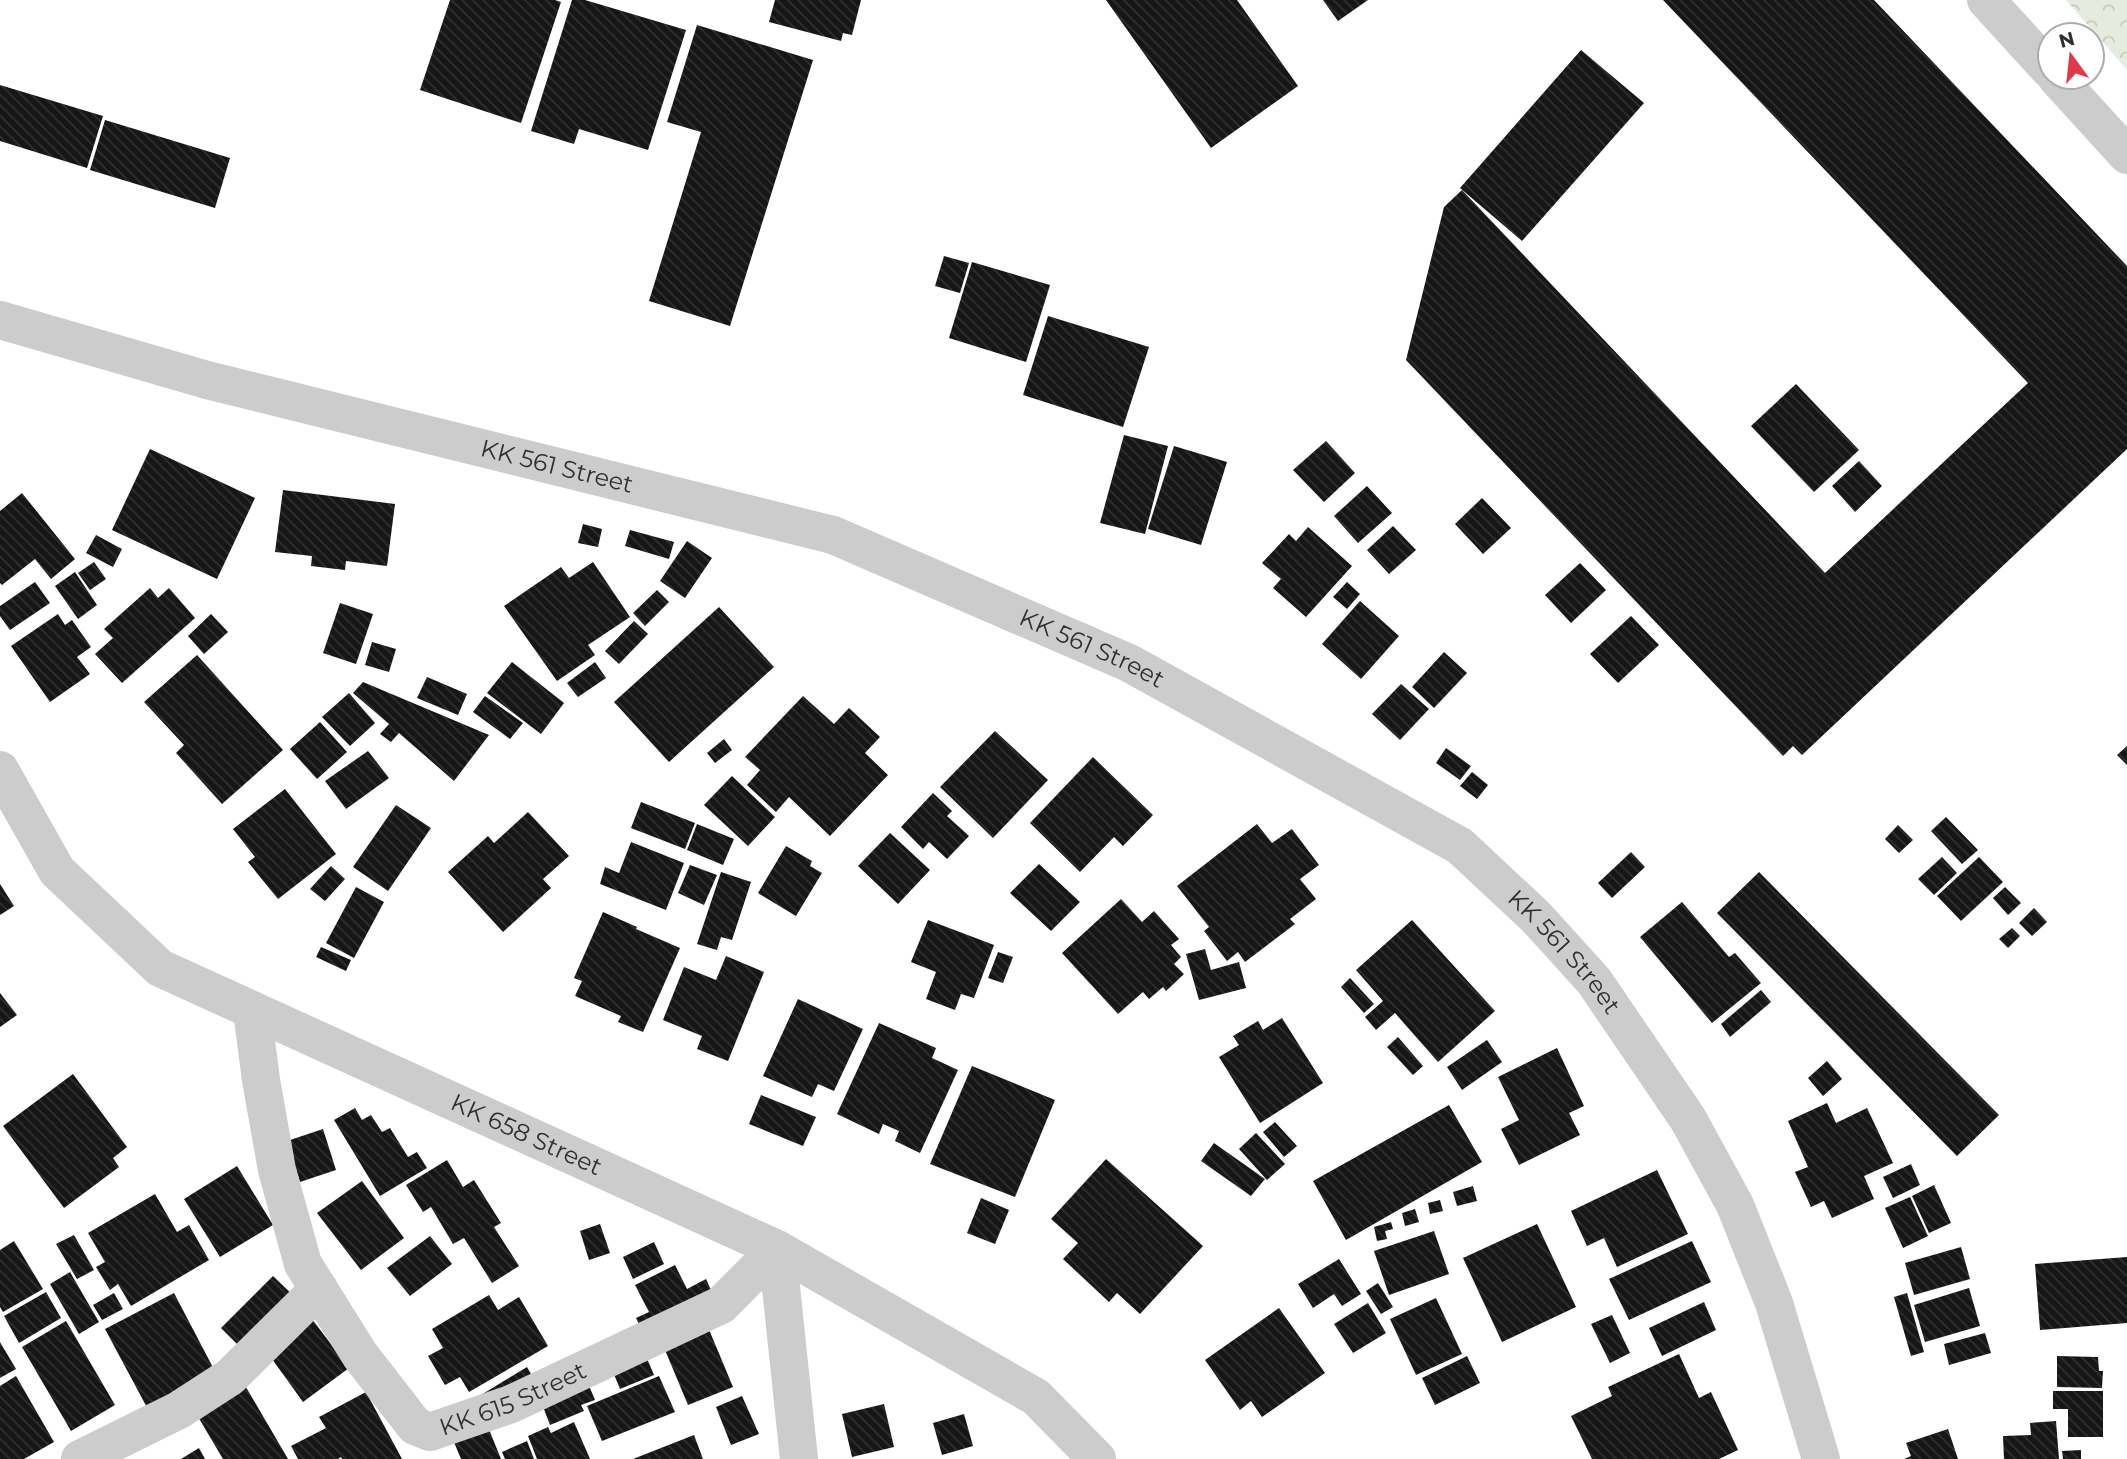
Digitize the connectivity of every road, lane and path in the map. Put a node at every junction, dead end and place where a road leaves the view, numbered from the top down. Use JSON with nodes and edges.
{"nodes":[{"id":1,"x":1986,"y":0,"type":"edge"},
{"id":2,"x":2036,"y":55,"type":"edge"},
{"id":3,"x":2069,"y":91,"type":"edge"},
{"id":4,"x":2127,"y":155,"type":"edge"},
{"id":5,"x":0,"y":320,"type":"edge"},
{"id":6,"x":0,"y":770,"type":"edge"},
{"id":7,"x":252,"y":1010,"type":"junction"},
{"id":8,"x":777,"y":1249,"type":"junction"},
{"id":9,"x":319,"y":1289,"type":"junction"},
{"id":10,"x":80,"y":1459,"type":"edge"},
{"id":11,"x":799,"y":1459,"type":"edge"},
{"id":12,"x":1097,"y":1459,"type":"edge"},
{"id":13,"x":1821,"y":1459,"type":"edge"}],
"edges":[{"from":1,"to":2,"type":"street"},
{"from":3,"to":4,"type":"street"},
{"from":5,"to":13,"type":"street","name":"KK 561 Street"},
{"from":6,"to":7,"type":"street","name":"KK 658 Street"},
{"from":7,"to":8,"type":"street","name":"KK 658 Street"},
{"from":7,"to":9,"type":"street","name":"KK 615 Street"},
{"from":8,"to":9,"type":"street","name":"KK 615 Street"},
{"from":8,"to":11,"type":"street"},
{"from":8,"to":12,"type":"street","name":"KK 658 Street"},
{"from":9,"to":10,"type":"street"}]}
